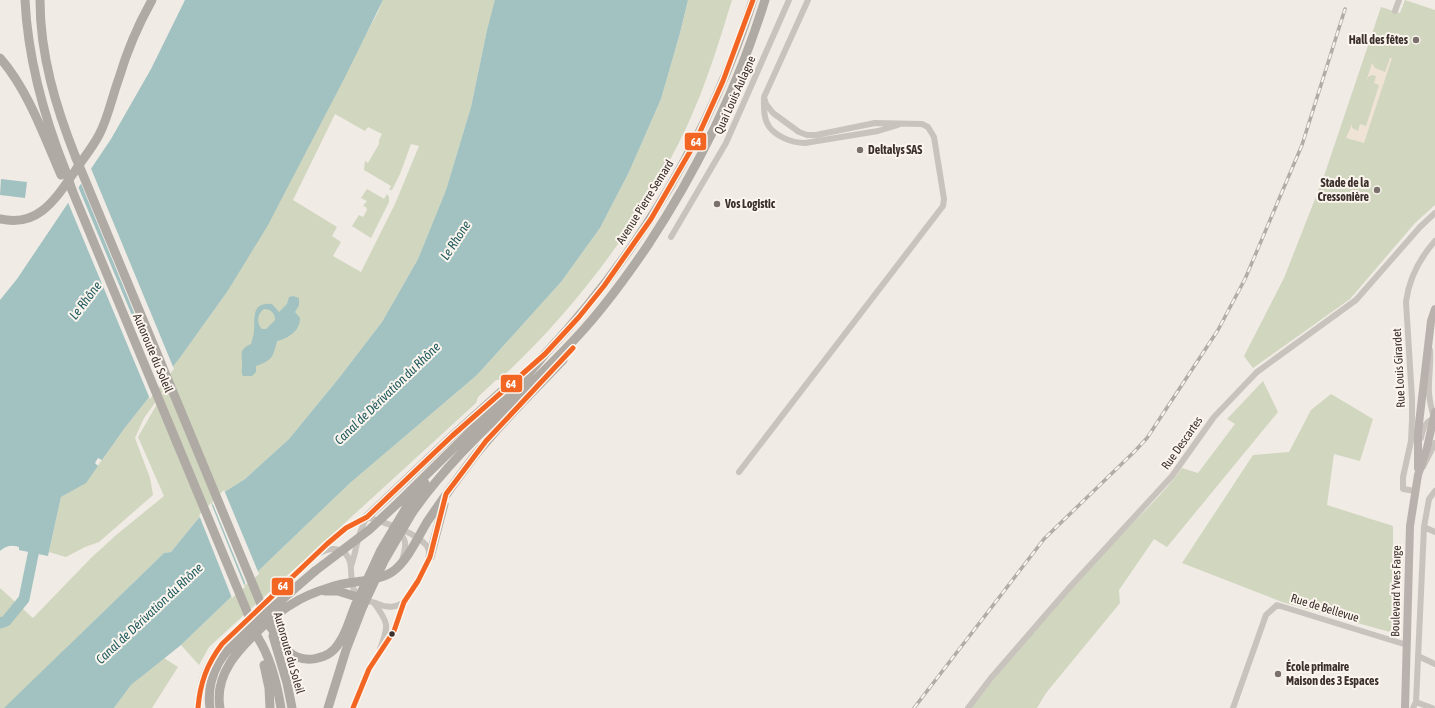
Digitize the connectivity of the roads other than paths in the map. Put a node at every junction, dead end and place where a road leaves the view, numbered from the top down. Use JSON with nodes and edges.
{"nodes":[{"id":1,"x":26,"y":0,"type":"edge"},
{"id":2,"x":40,"y":0,"type":"edge"},
{"id":3,"x":152,"y":0,"type":"edge"},
{"id":4,"x":753,"y":0,"type":"edge"},
{"id":5,"x":765,"y":0,"type":"edge"},
{"id":6,"x":789,"y":0,"type":"edge"},
{"id":7,"x":808,"y":0,"type":"edge"},
{"id":8,"x":1399,"y":0,"type":"edge"},
{"id":9,"x":1395,"y":11,"type":"dead end"},
{"id":10,"x":0,"y":58,"type":"edge"},
{"id":11,"x":764,"y":97,"type":"junction"},
{"id":12,"x":905,"y":123,"type":"junction"},
{"id":13,"x":64,"y":175,"type":"junction"},
{"id":14,"x":1435,"y":213,"type":"edge"},
{"id":15,"x":0,"y":219,"type":"edge"},
{"id":16,"x":671,"y":237,"type":"dead end"},
{"id":17,"x":1435,"y":241,"type":"edge"},
{"id":18,"x":1435,"y":310,"type":"edge"},
{"id":19,"x":586,"y":328,"type":"junction"},
{"id":20,"x":1429,"y":342,"type":"junction"},
{"id":21,"x":545,"y":354,"type":"junction"},
{"id":22,"x":1435,"y":417,"type":"edge"},
{"id":23,"x":1435,"y":443,"type":"edge"},
{"id":24,"x":1418,"y":454,"type":"junction"},
{"id":25,"x":739,"y":472,"type":"dead end"},
{"id":26,"x":1418,"y":475,"type":"junction"},
{"id":27,"x":1415,"y":491,"type":"junction"},
{"id":28,"x":1435,"y":491,"type":"edge"},
{"id":29,"x":446,"y":494,"type":"junction"},
{"id":30,"x":406,"y":508,"type":"junction"},
{"id":31,"x":367,"y":517,"type":"junction"},
{"id":32,"x":394,"y":527,"type":"junction"},
{"id":33,"x":1424,"y":527,"type":"junction"},
{"id":34,"x":1435,"y":532,"type":"edge"},
{"id":35,"x":418,"y":538,"type":"junction"},
{"id":36,"x":317,"y":555,"type":"junction"},
{"id":37,"x":430,"y":556,"type":"junction"},
{"id":38,"x":401,"y":564,"type":"junction"},
{"id":39,"x":351,"y":566,"type":"junction"},
{"id":40,"x":351,"y":582,"type":"junction"},
{"id":41,"x":319,"y":591,"type":"junction"},
{"id":42,"x":360,"y":602,"type":"junction"},
{"id":43,"x":373,"y":602,"type":"junction"},
{"id":44,"x":404,"y":602,"type":"junction"},
{"id":45,"x":270,"y":626,"type":"junction"},
{"id":46,"x":258,"y":638,"type":"junction"},
{"id":47,"x":1407,"y":645,"type":"junction"},
{"id":48,"x":379,"y":653,"type":"junction"},
{"id":49,"x":1418,"y":656,"type":"junction"},
{"id":50,"x":1435,"y":664,"type":"edge"},
{"id":51,"x":1416,"y":702,"type":"junction"},
{"id":52,"x":198,"y":708,"type":"edge"},
{"id":53,"x":210,"y":708,"type":"edge"},
{"id":54,"x":220,"y":708,"type":"edge"},
{"id":55,"x":270,"y":708,"type":"edge"},
{"id":56,"x":280,"y":708,"type":"edge"},
{"id":57,"x":292,"y":708,"type":"edge"},
{"id":58,"x":328,"y":708,"type":"edge"},
{"id":59,"x":353,"y":708,"type":"edge"},
{"id":60,"x":968,"y":708,"type":"edge"},
{"id":61,"x":1233,"y":708,"type":"edge"},
{"id":62,"x":1405,"y":708,"type":"edge"},
{"id":63,"x":1413,"y":708,"type":"edge"},
{"id":64,"x":1432,"y":708,"type":"edge"}],
"edges":[{"from":1,"to":13,"type":"highway","name":"Autoroute du Soleil"},
{"from":2,"to":45,"type":"highway","name":"Autoroute du Soleil","bridge":true},
{"from":3,"to":15,"type":"highway"},
{"from":4,"to":21,"type":"highway","name":"Avenue Pierre Semard"},
{"from":5,"to":19,"type":"highway","name":"Avenue Pierre Semard"},
{"from":6,"to":16,"type":"street","name":"Quai Louis Aulagne"},
{"from":7,"to":11,"type":"street"},
{"from":8,"to":9,"type":"street"},
{"from":10,"to":13,"type":"highway"},
{"from":11,"to":12,"type":"street"},
{"from":11,"to":12,"type":"street"},
{"from":12,"to":25,"type":"street"},
{"from":13,"to":46,"type":"highway","name":"Autoroute du Soleil","bridge":true},
{"from":14,"to":60,"type":"street","name":"Rue Descartes"},
{"from":17,"to":27,"type":"street","name":"Rue Louis Girardet"},
{"from":18,"to":20,"type":"main road","name":"Boulevard Yves Farge"},
{"from":19,"to":29,"type":"highway"},
{"from":19,"to":30,"type":"highway"},
{"from":20,"to":22,"type":"street"},
{"from":20,"to":24,"type":"main road","name":"Boulevard Yves Farge"},
{"from":21,"to":30,"type":"highway"},
{"from":21,"to":31,"type":"highway"},
{"from":22,"to":24,"type":"street"},
{"from":22,"to":26,"type":"main road","name":"Boulevard Yves Farge"},
{"from":23,"to":26,"type":"street"},
{"from":24,"to":26,"type":"main road","name":"Boulevard Yves Farge"},
{"from":26,"to":27,"type":"main road","name":"Boulevard Yves Farge"},
{"from":27,"to":47,"type":"main road","name":"Boulevard Yves Farge"},
{"from":28,"to":33,"type":"street"},
{"from":29,"to":35,"type":"highway"},
{"from":29,"to":37,"type":"highway"},
{"from":30,"to":42,"type":"highway","bridge":true},
{"from":30,"to":53,"type":"highway","bridge":true},
{"from":31,"to":32,"type":"street"},
{"from":31,"to":36,"type":"street"},
{"from":31,"to":39,"type":"street"},
{"from":32,"to":35,"type":"street"},
{"from":32,"to":38,"type":"street"},
{"from":33,"to":34,"type":"street"},
{"from":33,"to":49,"type":"street"},
{"from":35,"to":37,"type":"street"},
{"from":35,"to":38,"type":"highway"},
{"from":36,"to":39,"type":"street"},
{"from":36,"to":52,"type":"street"},
{"from":37,"to":44,"type":"street"},
{"from":38,"to":40,"type":"highway"},
{"from":39,"to":40,"type":"street"},
{"from":40,"to":41,"type":"highway"},
{"from":40,"to":42,"type":"street"},
{"from":41,"to":42,"type":"highway"},
{"from":41,"to":54,"type":"highway"},
{"from":42,"to":43,"type":"street"},
{"from":42,"to":45,"type":"highway"},
{"from":42,"to":58,"type":"highway"},
{"from":43,"to":44,"type":"street"},
{"from":43,"to":48,"type":"street"},
{"from":44,"to":48,"type":"street"},
{"from":45,"to":57,"type":"highway","name":"Autoroute du Soleil"},
{"from":46,"to":55,"type":"highway"},
{"from":46,"to":56,"type":"highway","name":"Autoroute du Soleil"},
{"from":47,"to":61,"type":"street","name":"Rue de Bellevue"},
{"from":47,"to":62,"type":"main road","name":"Boulevard Yves Farge"},
{"from":48,"to":59,"type":"street"},
{"from":49,"to":50,"type":"street"},
{"from":49,"to":51,"type":"street"},
{"from":51,"to":63,"type":"street"},
{"from":51,"to":64,"type":"street"}]}
